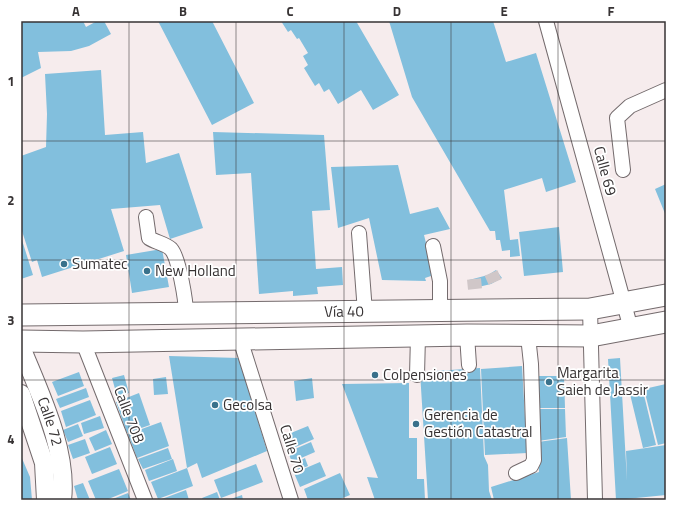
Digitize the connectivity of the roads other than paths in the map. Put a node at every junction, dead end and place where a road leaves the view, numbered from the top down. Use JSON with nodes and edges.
{"nodes":[{"id":1,"x":546,"y":21,"type":"edge"},
{"id":2,"x":666,"y":90,"type":"edge"},
{"id":3,"x":623,"y":170,"type":"dead end"},
{"id":4,"x":146,"y":217,"type":"dead end"},
{"id":5,"x":359,"y":234,"type":"dead end"},
{"id":6,"x":433,"y":246,"type":"dead end"},
{"id":7,"x":666,"y":295,"type":"edge"},
{"id":8,"x":624,"y":304,"type":"junction"},
{"id":9,"x":590,"y":310,"type":"junction"},
{"id":10,"x":440,"y":311,"type":"junction"},
{"id":11,"x":366,"y":312,"type":"junction"},
{"id":12,"x":186,"y":314,"type":"junction"},
{"id":13,"x":21,"y":315,"type":"edge"},
{"id":14,"x":666,"y":322,"type":"edge"},
{"id":15,"x":631,"y":329,"type":"junction"},
{"id":16,"x":418,"y":336,"type":"junction"},
{"id":17,"x":467,"y":336,"type":"junction"},
{"id":18,"x":528,"y":336,"type":"junction"},
{"id":19,"x":591,"y":336,"type":"junction"},
{"id":20,"x":240,"y":339,"type":"junction"},
{"id":21,"x":21,"y":341,"type":"edge"},
{"id":22,"x":83,"y":342,"type":"junction"},
{"id":23,"x":21,"y":347,"type":"edge"},
{"id":24,"x":469,"y":365,"type":"dead end"},
{"id":25,"x":417,"y":376,"type":"dead end"},
{"id":26,"x":21,"y":394,"type":"edge"},
{"id":27,"x":516,"y":473,"type":"dead end"},
{"id":28,"x":46,"y":500,"type":"edge"},
{"id":29,"x":62,"y":500,"type":"edge"},
{"id":30,"x":145,"y":500,"type":"edge"},
{"id":31,"x":291,"y":500,"type":"edge"},
{"id":32,"x":595,"y":500,"type":"edge"}],
"edges":[{"from":1,"to":8,"type":"street","name":"Calle 69"},
{"from":2,"to":3,"type":"street"},
{"from":4,"to":12,"type":"street"},
{"from":5,"to":11,"type":"street"},
{"from":6,"to":10,"type":"street"},
{"from":7,"to":8,"type":"highway","name":"Vía 40"},
{"from":8,"to":9,"type":"highway","name":"Vía 40"},
{"from":8,"to":15,"type":"street","name":"Calle 69"},
{"from":9,"to":10,"type":"highway","name":"Vía 40"},
{"from":9,"to":19,"type":"street"},
{"from":10,"to":11,"type":"highway","name":"Vía 40"},
{"from":11,"to":12,"type":"highway","name":"Vía 40"},
{"from":12,"to":13,"type":"highway","name":"Vía 40"},
{"from":14,"to":15,"type":"highway","name":"Vía 40"},
{"from":15,"to":19,"type":"highway","name":"Vía 40"},
{"from":16,"to":17,"type":"highway","name":"Vía 40"},
{"from":16,"to":20,"type":"highway","name":"Vía 40"},
{"from":16,"to":25,"type":"street"},
{"from":17,"to":18,"type":"highway","name":"Vía 40"},
{"from":17,"to":24,"type":"street"},
{"from":18,"to":19,"type":"highway","name":"Vía 40"},
{"from":18,"to":27,"type":"street"},
{"from":19,"to":32,"type":"street"},
{"from":20,"to":22,"type":"highway","name":"Vía 40"},
{"from":20,"to":31,"type":"street","name":"Calle 70"},
{"from":21,"to":22,"type":"highway","name":"Vía 40"},
{"from":22,"to":30,"type":"street","name":"Calle 70B"},
{"from":23,"to":29,"type":"main road","name":"Calle 72"},
{"from":26,"to":28,"type":"main road","name":"Calle 72"}]}
